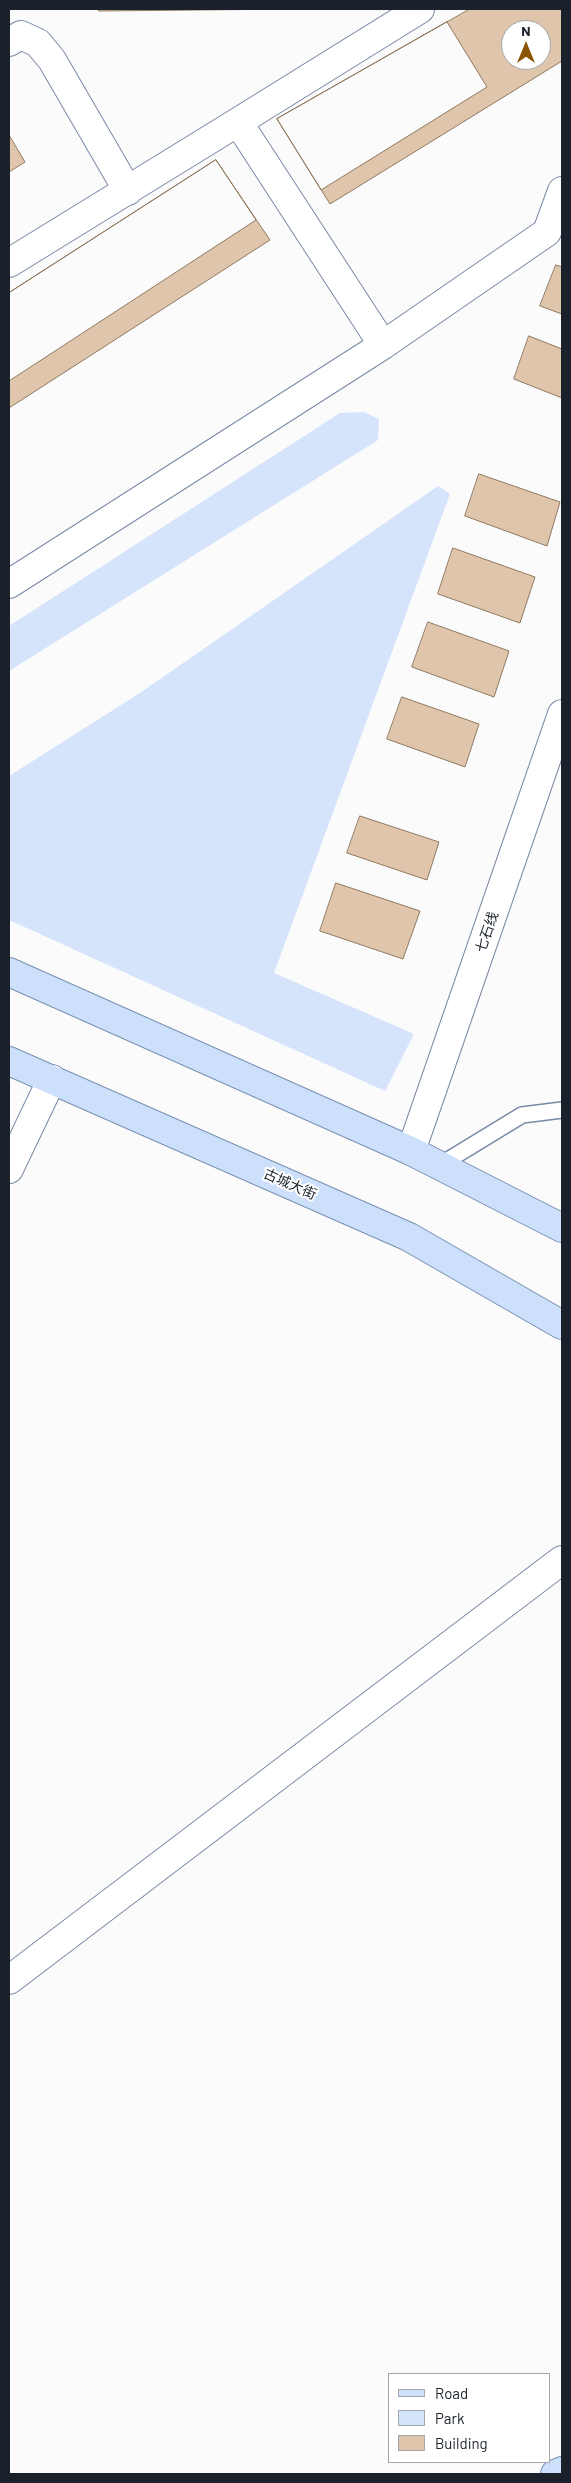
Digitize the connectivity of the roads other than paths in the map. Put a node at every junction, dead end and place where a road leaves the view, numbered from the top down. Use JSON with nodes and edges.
{"nodes":[{"id":1,"x":414,"y":10,"type":"edge"},
{"id":2,"x":9,"y":42,"type":"edge"},
{"id":3,"x":238,"y":122,"type":"junction"},
{"id":4,"x":128,"y":191,"type":"junction"},
{"id":5,"x":562,"y":191,"type":"edge"},
{"id":6,"x":9,"y":263,"type":"edge"},
{"id":7,"x":383,"y":345,"type":"junction"},
{"id":8,"x":9,"y":584,"type":"edge"},
{"id":9,"x":562,"y":714,"type":"edge"},
{"id":10,"x":9,"y":972,"type":"edge"},
{"id":11,"x":9,"y":1061,"type":"edge"},
{"id":12,"x":52,"y":1079,"type":"junction"},
{"id":13,"x":562,"y":1110,"type":"edge"},
{"id":14,"x":412,"y":1151,"type":"junction"},
{"id":15,"x":440,"y":1165,"type":"junction"},
{"id":16,"x":9,"y":1169,"type":"edge"},
{"id":17,"x":562,"y":1228,"type":"edge"},
{"id":18,"x":562,"y":1325,"type":"edge"},
{"id":19,"x":562,"y":1560,"type":"edge"},
{"id":20,"x":562,"y":1586,"type":"edge"},
{"id":21,"x":514,"y":1597,"type":"junction"},
{"id":22,"x":9,"y":1980,"type":"edge"},
{"id":23,"x":562,"y":2470,"type":"edge"},
{"id":24,"x":555,"y":2474,"type":"edge"}],
"edges":[{"from":1,"to":3,"type":"street"},
{"from":2,"to":4,"type":"street"},
{"from":3,"to":4,"type":"street"},
{"from":3,"to":7,"type":"street"},
{"from":4,"to":6,"type":"street"},
{"from":5,"to":7,"type":"street"},
{"from":7,"to":8,"type":"street"},
{"from":9,"to":14,"type":"street","name":"七石线"},
{"from":10,"to":14,"type":"main road"},
{"from":11,"to":12,"type":"main road","name":"古城大街"},
{"from":12,"to":16,"type":"street"},
{"from":12,"to":18,"type":"main road","name":"古城大街"},
{"from":13,"to":15,"type":"lane"},
{"from":14,"to":15,"type":"main road"},
{"from":15,"to":17,"type":"main road"},
{"from":19,"to":21,"type":"street"},
{"from":20,"to":21,"type":"street"},
{"from":21,"to":22,"type":"street"},
{"from":23,"to":24,"type":"main road"}]}
